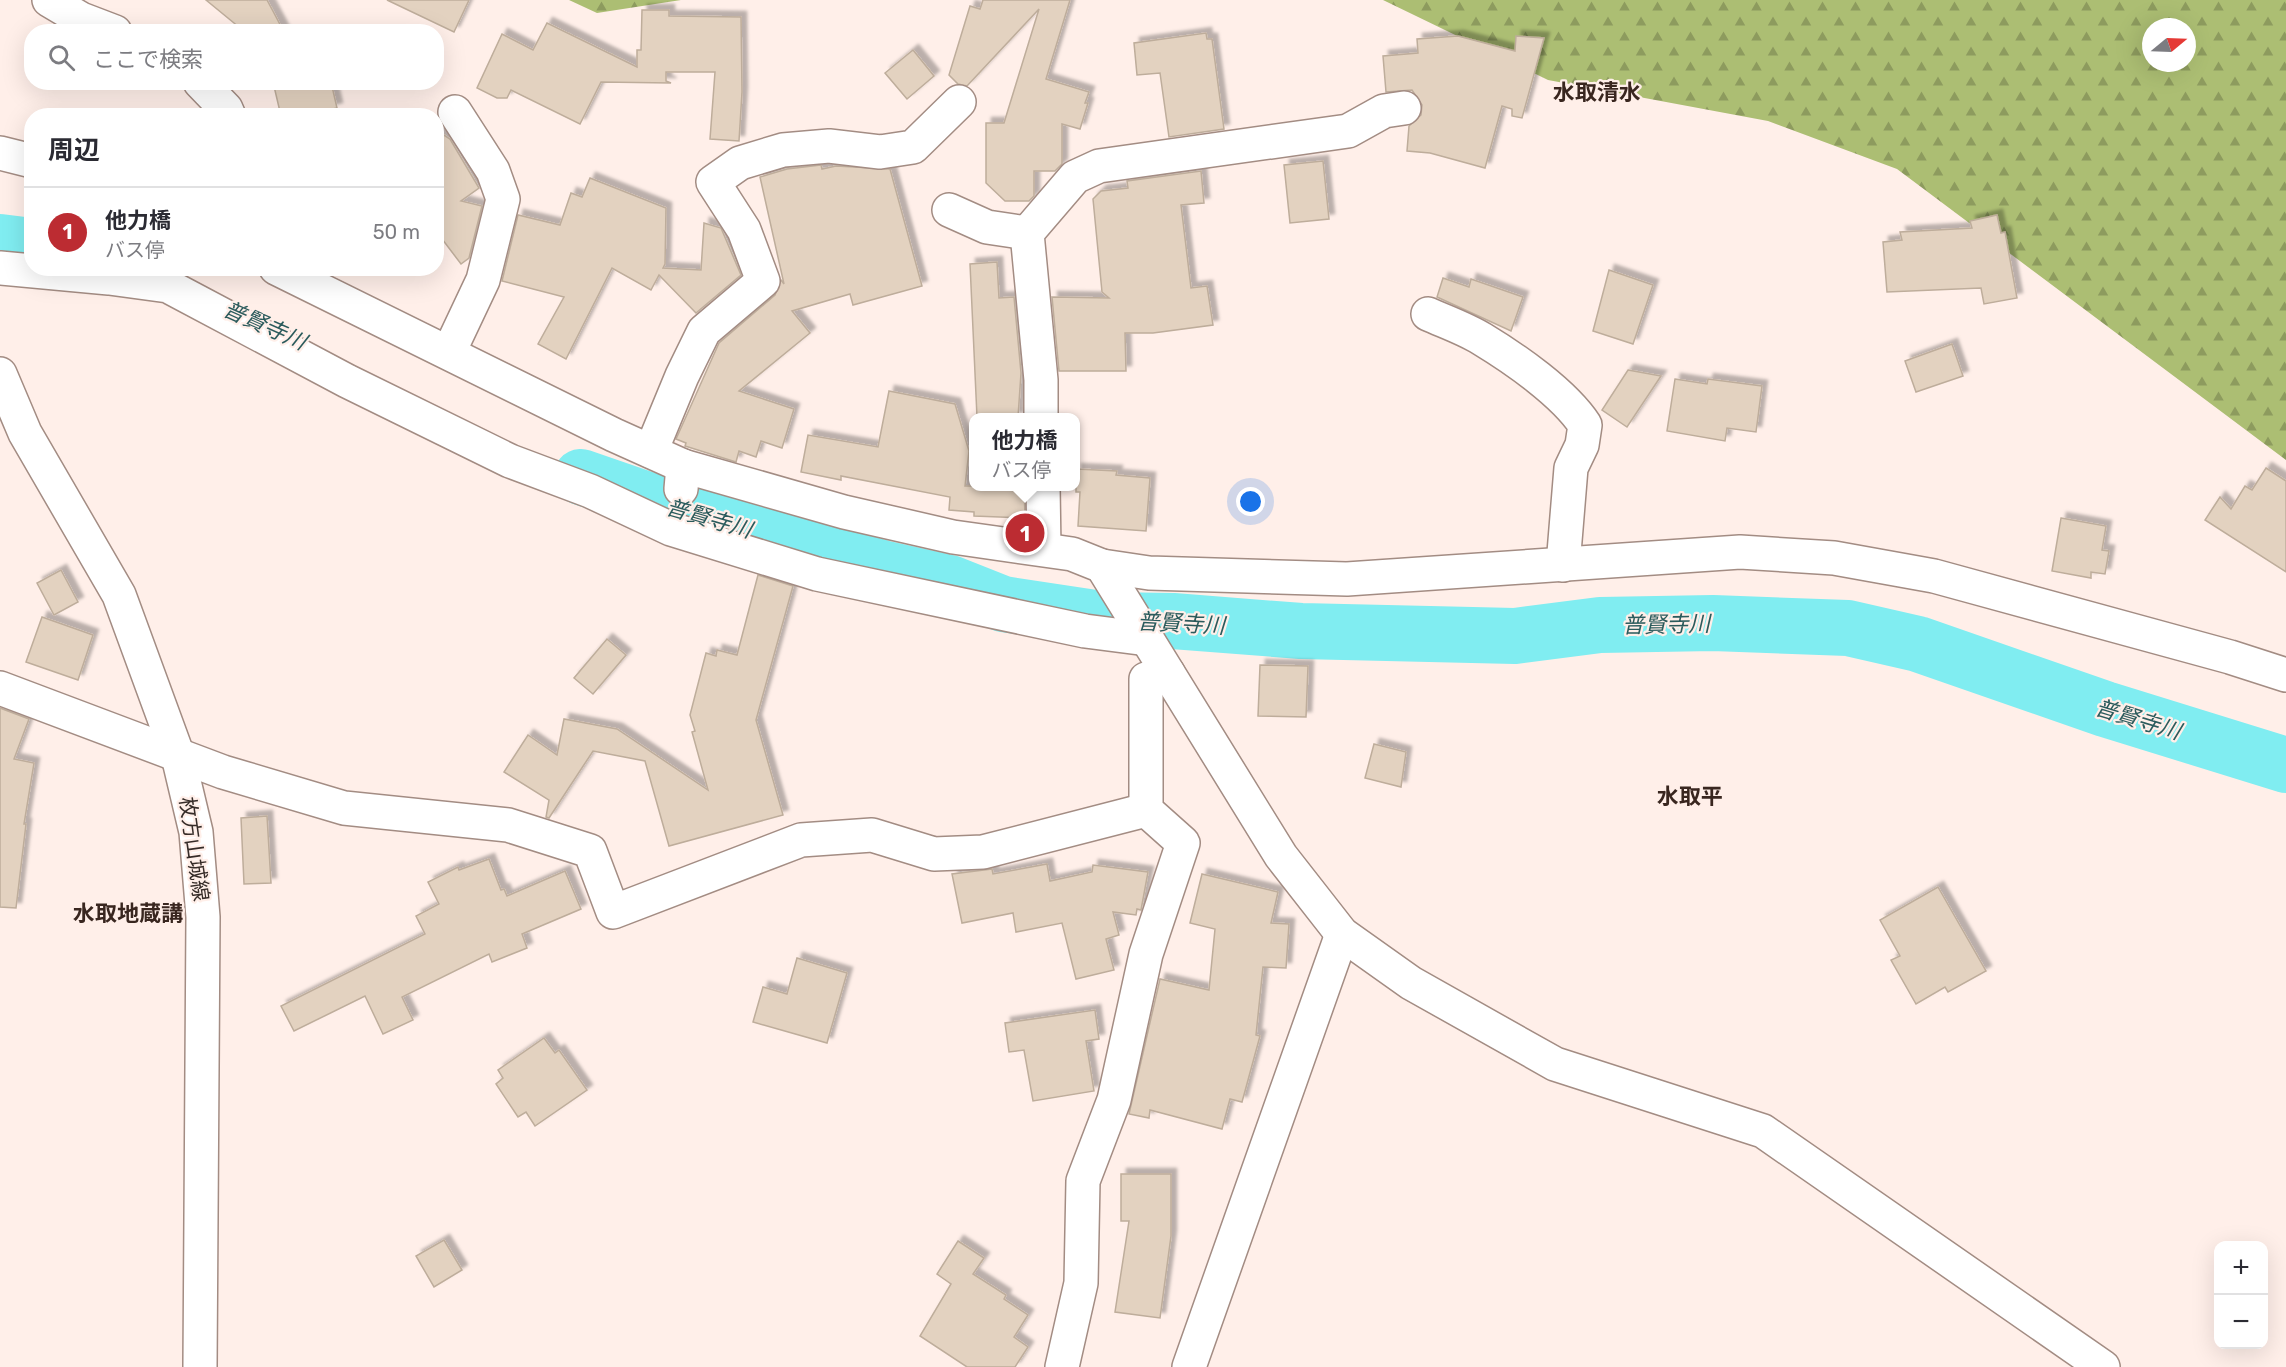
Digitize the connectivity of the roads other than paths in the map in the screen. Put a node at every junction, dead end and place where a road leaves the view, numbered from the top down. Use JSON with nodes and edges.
{"nodes":[{"id":1,"x":49,"y":0,"type":"edge"},
{"id":2,"x":96,"y":24,"type":"edge"},
{"id":3,"x":208,"y":90,"type":"edge"},
{"id":4,"x":958,"y":102,"type":"dead end"},
{"id":5,"x":225,"y":108,"type":"edge"},
{"id":6,"x":1404,"y":108,"type":"dead end"},
{"id":7,"x":455,"y":112,"type":"dead end"},
{"id":8,"x":0,"y":153,"type":"edge"},
{"id":9,"x":24,"y":159,"type":"edge"},
{"id":10,"x":949,"y":210,"type":"dead end"},
{"id":11,"x":1027,"y":233,"type":"junction"},
{"id":12,"x":0,"y":268,"type":"edge"},
{"id":13,"x":24,"y":270,"type":"edge"},
{"id":14,"x":87,"y":276,"type":"edge"},
{"id":15,"x":292,"y":276,"type":"edge"},
{"id":16,"x":1428,"y":314,"type":"dead end"},
{"id":17,"x":449,"y":352,"type":"junction"},
{"id":18,"x":0,"y":374,"type":"edge"},
{"id":19,"x":1041,"y":413,"type":"edge"},
{"id":20,"x":651,"y":451,"type":"junction"},
{"id":21,"x":1043,"y":491,"type":"edge"},
{"id":22,"x":1044,"y":549,"type":"junction"},
{"id":23,"x":1563,"y":565,"type":"junction"},
{"id":24,"x":1102,"y":566,"type":"junction"},
{"id":25,"x":1144,"y":633,"type":"junction"},
{"id":26,"x":1168,"y":673,"type":"junction"},
{"id":27,"x":2286,"y":675,"type":"edge"},
{"id":28,"x":0,"y":688,"type":"edge"},
{"id":29,"x":178,"y":756,"type":"junction"},
{"id":30,"x":1146,"y":810,"type":"junction"},
{"id":31,"x":1342,"y":934,"type":"junction"},
{"id":32,"x":200,"y":1367,"type":"edge"},
{"id":33,"x":1062,"y":1367,"type":"edge"},
{"id":34,"x":1189,"y":1367,"type":"edge"},
{"id":35,"x":2103,"y":1367,"type":"edge"}],
"edges":[{"from":1,"to":2,"type":"street"},
{"from":3,"to":5,"type":"street"},
{"from":4,"to":20,"type":"street"},
{"from":6,"to":11,"type":"street"},
{"from":7,"to":17,"type":"street"},
{"from":8,"to":9,"type":"street"},
{"from":10,"to":11,"type":"street"},
{"from":11,"to":19,"type":"street"},
{"from":12,"to":13,"type":"street"},
{"from":14,"to":25,"type":"street"},
{"from":15,"to":17,"type":"street"},
{"from":16,"to":23,"type":"street"},
{"from":17,"to":20,"type":"street"},
{"from":18,"to":29,"type":"street","name":"枚方山城線"},
{"from":20,"to":22,"type":"street"},
{"from":21,"to":22,"type":"street"},
{"from":22,"to":24,"type":"street"},
{"from":23,"to":24,"type":"street"},
{"from":23,"to":27,"type":"street"},
{"from":24,"to":25,"type":"street"},
{"from":25,"to":26,"type":"street"},
{"from":26,"to":30,"type":"street"},
{"from":26,"to":31,"type":"street"},
{"from":28,"to":29,"type":"street"},
{"from":29,"to":30,"type":"street"},
{"from":29,"to":32,"type":"street","name":"枚方山城線"},
{"from":30,"to":33,"type":"street"},
{"from":31,"to":34,"type":"street"},
{"from":31,"to":35,"type":"street"}]}
